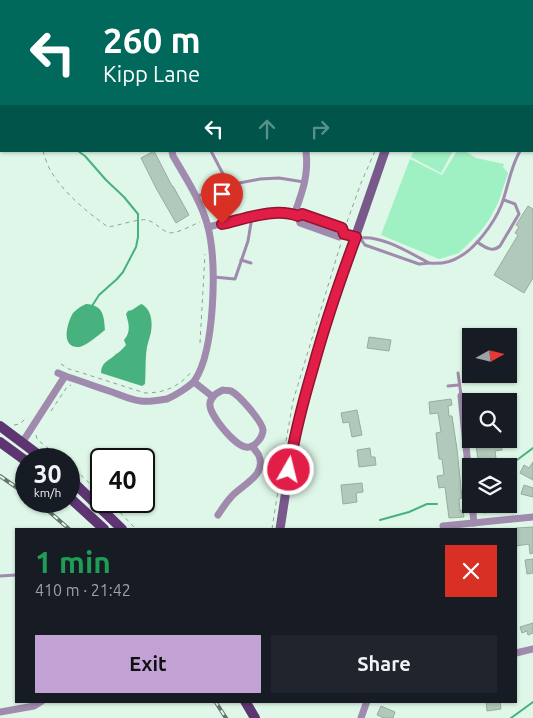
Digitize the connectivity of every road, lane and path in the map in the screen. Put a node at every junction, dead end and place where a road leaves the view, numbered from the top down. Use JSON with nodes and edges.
{"nodes":[{"id":1,"x":43,"y":152,"type":"edge"},
{"id":2,"x":172,"y":152,"type":"edge"},
{"id":3,"x":212,"y":152,"type":"edge"},
{"id":4,"x":306,"y":152,"type":"edge"},
{"id":5,"x":385,"y":152,"type":"edge"},
{"id":6,"x":519,"y":152,"type":"edge"},
{"id":7,"x":305,"y":182,"type":"junction"},
{"id":8,"x":231,"y":184,"type":"junction"},
{"id":9,"x":196,"y":197,"type":"junction"},
{"id":10,"x":503,"y":200,"type":"junction"},
{"id":11,"x":296,"y":215,"type":"junction"},
{"id":12,"x":252,"y":217,"type":"junction"},
{"id":13,"x":200,"y":222,"type":"dead end"},
{"id":14,"x":208,"y":226,"type":"junction"},
{"id":15,"x":358,"y":238,"type":"junction"},
{"id":16,"x":477,"y":242,"type":"junction"},
{"id":17,"x":205,"y":253,"type":"dead end"},
{"id":18,"x":242,"y":260,"type":"junction"},
{"id":19,"x":251,"y":263,"type":"dead end"},
{"id":20,"x":429,"y":263,"type":"junction"},
{"id":21,"x":213,"y":277,"type":"junction"},
{"id":22,"x":200,"y":343,"type":"dead end"},
{"id":23,"x":61,"y":364,"type":"dead end"},
{"id":24,"x":194,"y":368,"type":"dead end"},
{"id":25,"x":458,"y":373,"type":"dead end"},
{"id":26,"x":74,"y":382,"type":"dead end"},
{"id":27,"x":194,"y":382,"type":"junction"},
{"id":28,"x":459,"y":385,"type":"junction"},
{"id":29,"x":448,"y":386,"type":"dead end"},
{"id":30,"x":461,"y":396,"type":"joint"},
{"id":31,"x":213,"y":397,"type":"junction"},
{"id":32,"x":49,"y":413,"type":"dead end"},
{"id":33,"x":26,"y":418,"type":"dead end"},
{"id":34,"x":5,"y":425,"type":"edge"},
{"id":35,"x":36,"y":432,"type":"dead end"},
{"id":36,"x":0,"y":442,"type":"edge"},
{"id":37,"x":22,"y":443,"type":"junction"},
{"id":38,"x":252,"y":446,"type":"junction"},
{"id":39,"x":29,"y":448,"type":"edge"},
{"id":40,"x":49,"y":448,"type":"edge"},
{"id":41,"x":15,"y":453,"type":"edge"},
{"id":42,"x":467,"y":458,"type":"edge"},
{"id":43,"x":80,"y":474,"type":"edge"},
{"id":44,"x":90,"y":484,"type":"edge"},
{"id":45,"x":80,"y":489,"type":"edge"},
{"id":46,"x":80,"y":507,"type":"edge"},
{"id":47,"x":121,"y":513,"type":"edge"},
{"id":48,"x":473,"y":513,"type":"edge"},
{"id":49,"x":218,"y":515,"type":"dead end"},
{"id":50,"x":533,"y":517,"type":"edge"},
{"id":51,"x":474,"y":524,"type":"junction"},
{"id":52,"x":443,"y":526,"type":"dead end"},
{"id":53,"x":103,"y":528,"type":"edge"},
{"id":54,"x":121,"y":528,"type":"edge"},
{"id":55,"x":135,"y":528,"type":"edge"},
{"id":56,"x":280,"y":528,"type":"edge"},
{"id":57,"x":15,"y":575,"type":"edge"},
{"id":58,"x":0,"y":576,"type":"edge"},
{"id":59,"x":533,"y":649,"type":"edge"},
{"id":60,"x":517,"y":653,"type":"edge"},
{"id":61,"x":39,"y":703,"type":"edge"},
{"id":62,"x":246,"y":703,"type":"edge"},
{"id":63,"x":366,"y":703,"type":"edge"},
{"id":64,"x":0,"y":712,"type":"edge"},
{"id":65,"x":254,"y":718,"type":"edge"},
{"id":66,"x":361,"y":718,"type":"edge"}],
"edges":[{"from":1,"to":13,"type":"path"},
{"from":2,"to":9,"type":"street"},
{"from":3,"to":8,"type":"lane"},
{"from":4,"to":7,"type":"street"},
{"from":5,"to":15,"type":"street"},
{"from":6,"to":10,"type":"lane"},
{"from":7,"to":8,"type":"lane"},
{"from":7,"to":11,"type":"street"},
{"from":8,"to":9,"type":"lane"},
{"from":9,"to":14,"type":"street"},
{"from":10,"to":16,"type":"lane"},
{"from":10,"to":16,"type":"lane"},
{"from":11,"to":12,"type":"street"},
{"from":11,"to":15,"type":"street"},
{"from":12,"to":14,"type":"street"},
{"from":12,"to":18,"type":"lane"},
{"from":14,"to":21,"type":"street"},
{"from":15,"to":20,"type":"lane"},
{"from":15,"to":20,"type":"lane"},
{"from":15,"to":56,"type":"street"},
{"from":16,"to":20,"type":"lane"},
{"from":17,"to":22,"type":"path"},
{"from":18,"to":19,"type":"lane"},
{"from":18,"to":21,"type":"lane"},
{"from":21,"to":27,"type":"street"},
{"from":23,"to":24,"type":"path"},
{"from":25,"to":28,"type":"lane"},
{"from":26,"to":32,"type":"path"},
{"from":27,"to":31,"type":"street"},
{"from":27,"to":37,"type":"street"},
{"from":28,"to":29,"type":"lane"},
{"from":28,"to":30,"type":"lane"},
{"from":30,"to":42,"type":"street"},
{"from":31,"to":38,"type":"street"},
{"from":31,"to":38,"type":"street"},
{"from":33,"to":34,"type":"path"},
{"from":34,"to":37,"type":"main road"},
{"from":35,"to":40,"type":"path"},
{"from":36,"to":41,"type":"main road"},
{"from":37,"to":39,"type":"main road"},
{"from":38,"to":49,"type":"street"},
{"from":43,"to":44,"type":"path"},
{"from":45,"to":54,"type":"main road"},
{"from":46,"to":53,"type":"main road"},
{"from":47,"to":55,"type":"path"},
{"from":48,"to":51,"type":"street"},
{"from":50,"to":51,"type":"street"},
{"from":51,"to":52,"type":"street"},
{"from":57,"to":58,"type":"lane"},
{"from":59,"to":60,"type":"street"},
{"from":61,"to":64,"type":"street"},
{"from":62,"to":65,"type":"main road"},
{"from":63,"to":66,"type":"street"}]}
